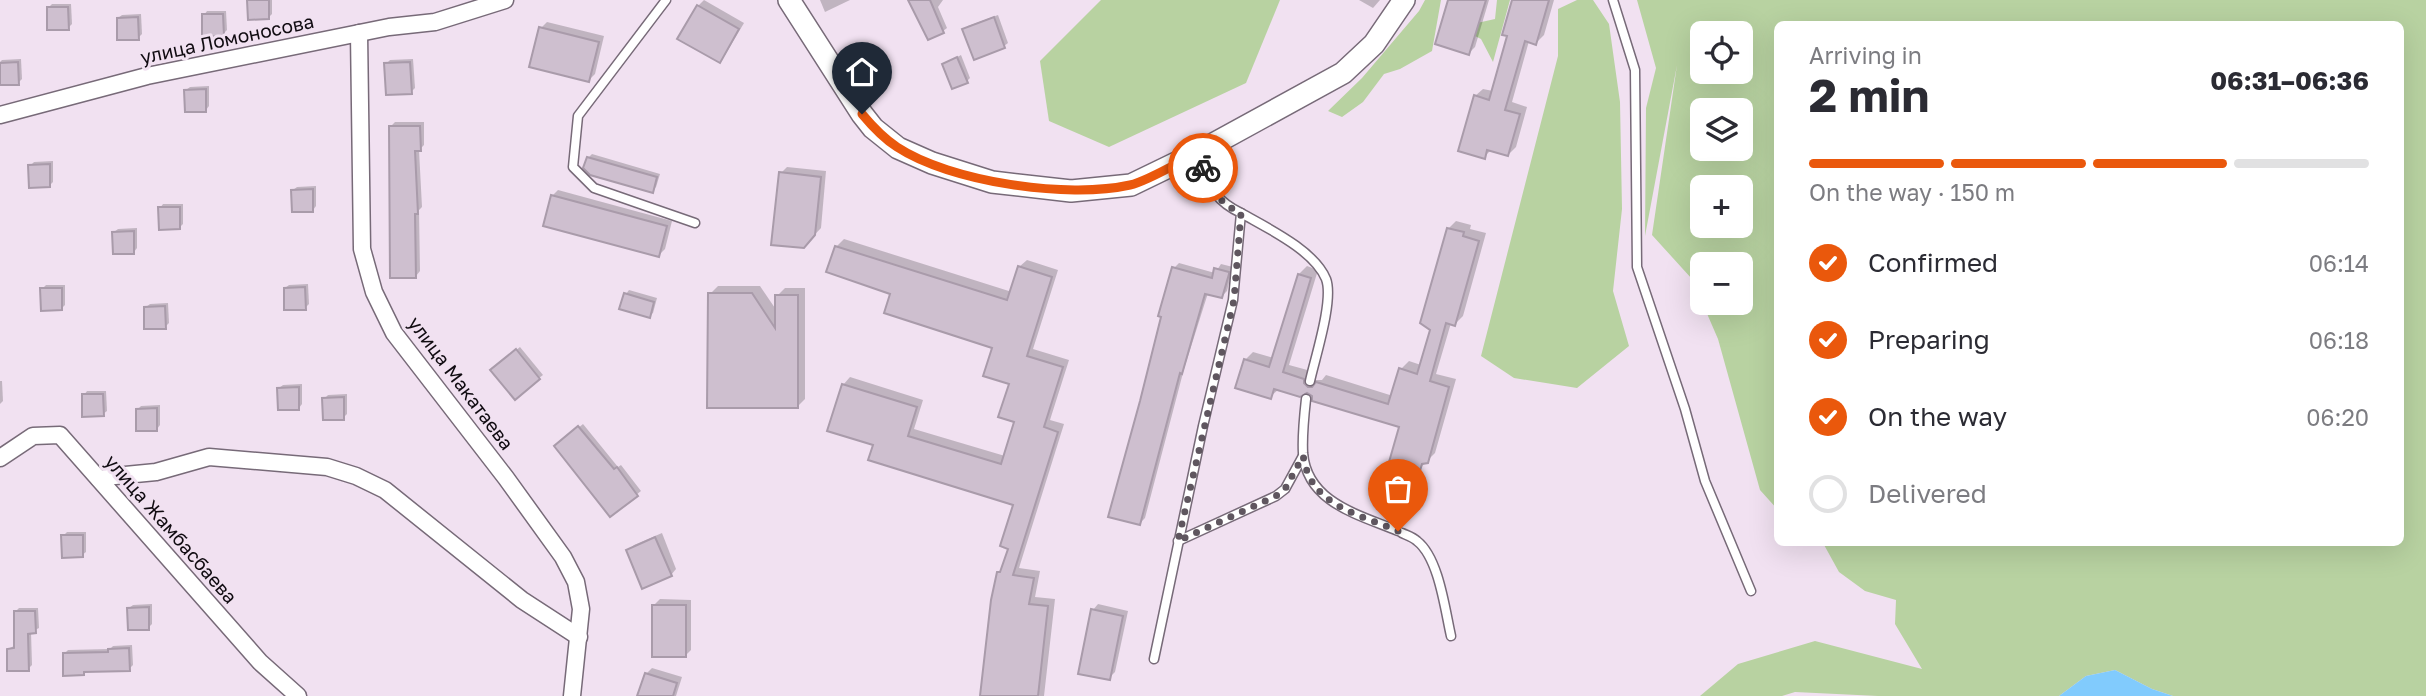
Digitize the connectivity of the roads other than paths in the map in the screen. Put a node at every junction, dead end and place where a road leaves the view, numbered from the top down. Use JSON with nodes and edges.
{"nodes":[{"id":1,"x":505,"y":0,"type":"edge"},
{"id":2,"x":666,"y":0,"type":"edge"},
{"id":3,"x":789,"y":0,"type":"edge"},
{"id":4,"x":1404,"y":0,"type":"edge"},
{"id":5,"x":1613,"y":0,"type":"edge"},
{"id":6,"x":359,"y":33,"type":"junction"},
{"id":7,"x":0,"y":116,"type":"edge"},
{"id":8,"x":1197,"y":153,"type":"junction"},
{"id":9,"x":1241,"y":213,"type":"junction"},
{"id":10,"x":695,"y":223,"type":"dead end"},
{"id":11,"x":1310,"y":381,"type":"dead end"},
{"id":12,"x":1306,"y":398,"type":"dead end"},
{"id":13,"x":1303,"y":456,"type":"junction"},
{"id":14,"x":0,"y":458,"type":"edge"},
{"id":15,"x":99,"y":480,"type":"junction"},
{"id":16,"x":1178,"y":541,"type":"junction"},
{"id":17,"x":1751,"y":591,"type":"dead end"},
{"id":18,"x":1451,"y":636,"type":"dead end"},
{"id":19,"x":579,"y":637,"type":"junction"},
{"id":20,"x":1154,"y":659,"type":"dead end"},
{"id":21,"x":298,"y":696,"type":"edge"},
{"id":22,"x":572,"y":696,"type":"edge"}],
"edges":[{"from":1,"to":6,"type":"street","name":"улица Ломоносова"},
{"from":2,"to":10,"type":"lane"},
{"from":3,"to":8,"type":"main road"},
{"from":4,"to":8,"type":"main road"},
{"from":5,"to":17,"type":"lane"},
{"from":6,"to":7,"type":"street","name":"улица Ломоносова"},
{"from":6,"to":19,"type":"street","name":"улица Макатаева"},
{"from":8,"to":9,"type":"lane"},
{"from":9,"to":11,"type":"lane"},
{"from":9,"to":16,"type":"lane"},
{"from":12,"to":13,"type":"lane"},
{"from":13,"to":16,"type":"lane"},
{"from":13,"to":18,"type":"lane"},
{"from":14,"to":15,"type":"street","name":"улица Жамбасбаева"},
{"from":15,"to":19,"type":"street"},
{"from":15,"to":21,"type":"street","name":"улица Жамбасбаева"},
{"from":16,"to":20,"type":"lane"},
{"from":19,"to":22,"type":"street","name":"улица Макатаева"}]}
